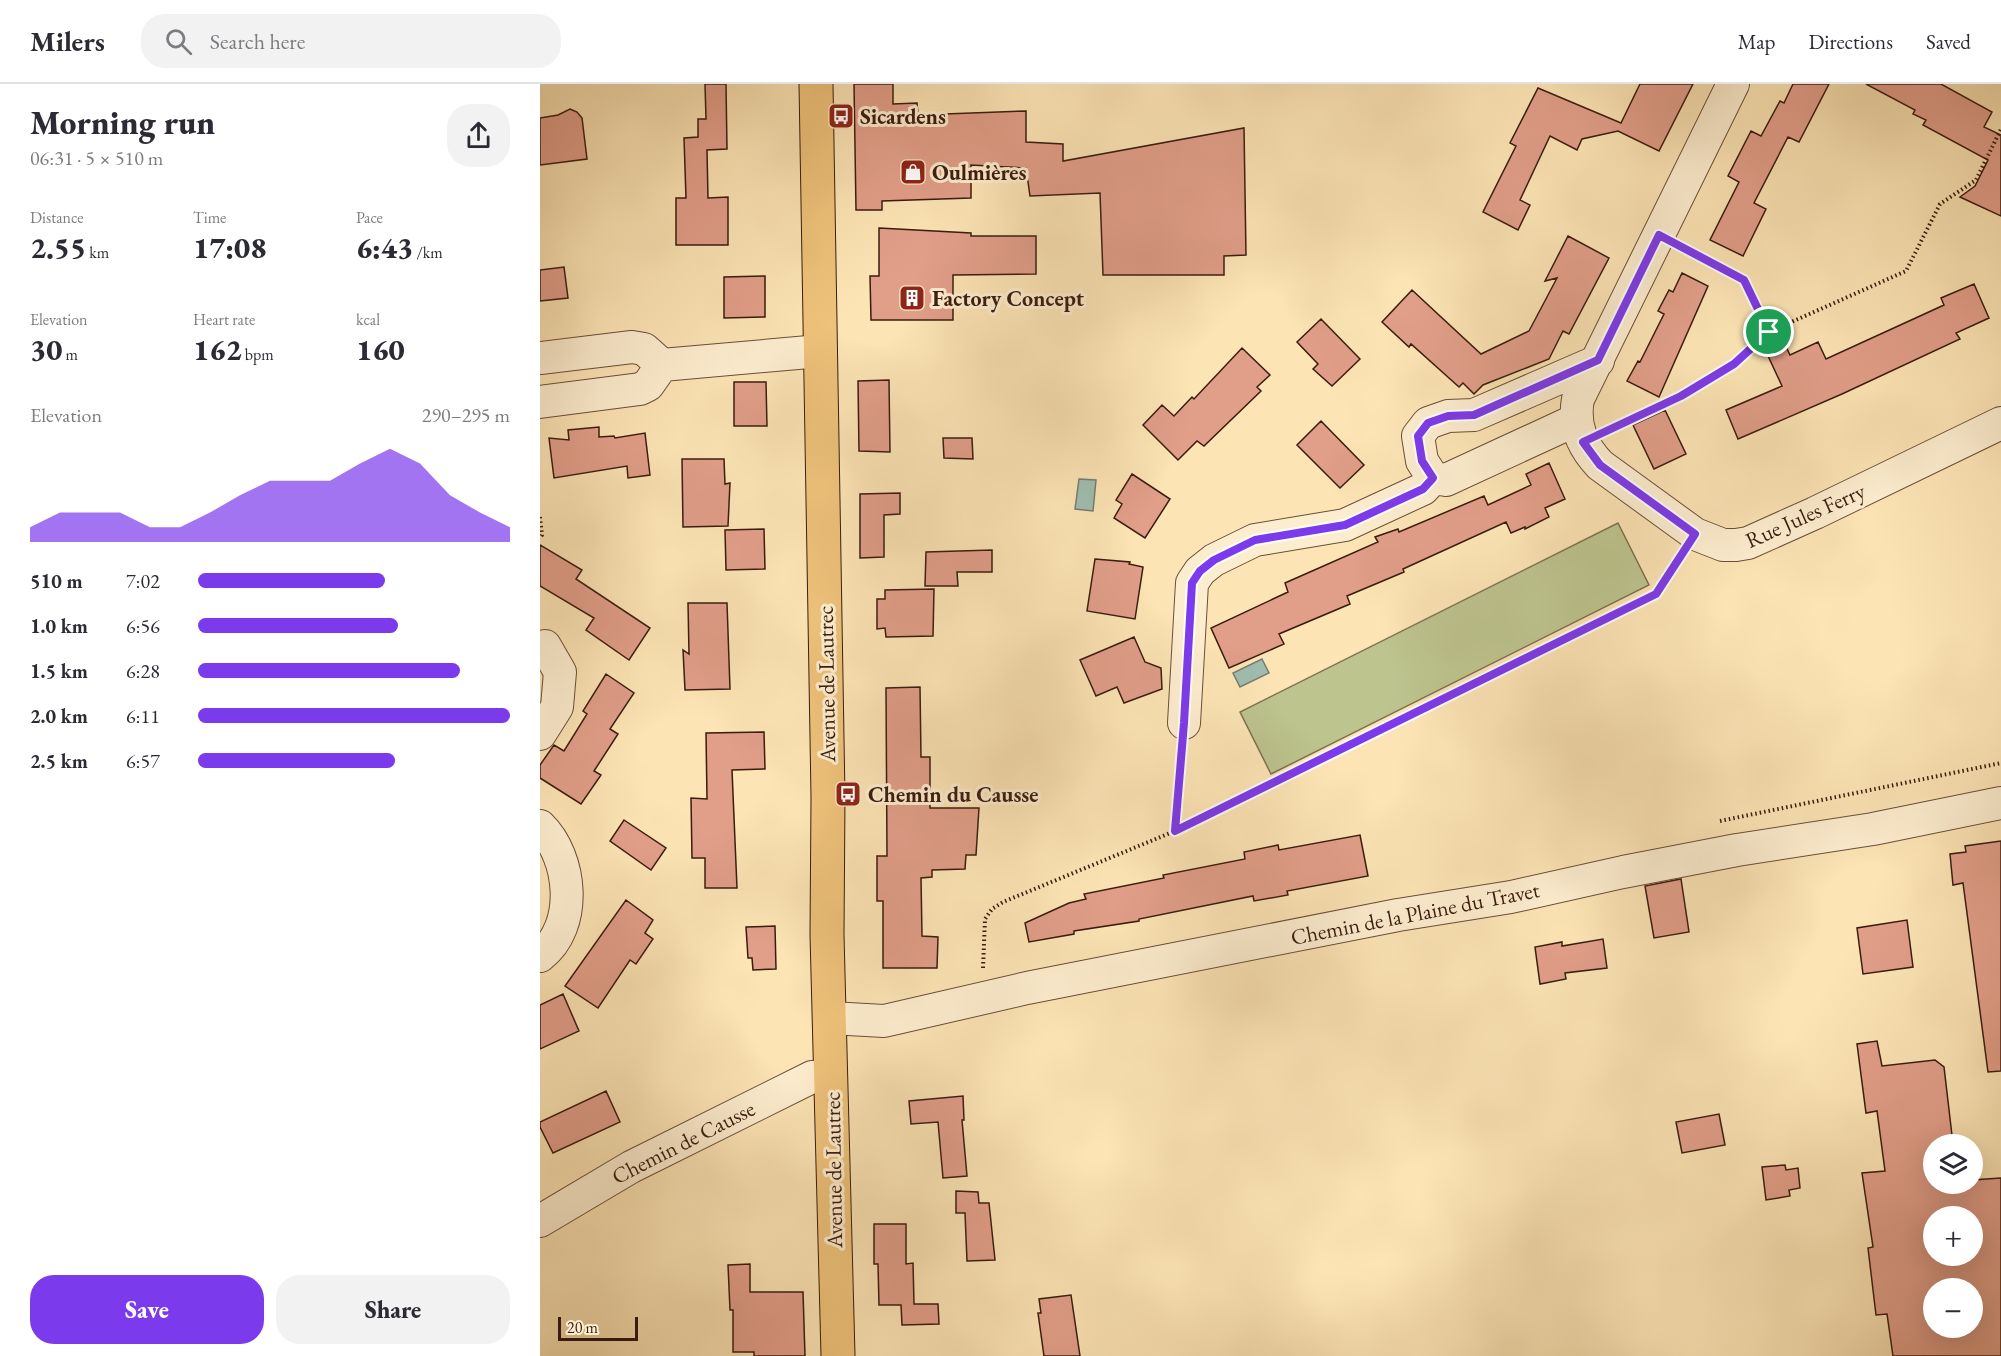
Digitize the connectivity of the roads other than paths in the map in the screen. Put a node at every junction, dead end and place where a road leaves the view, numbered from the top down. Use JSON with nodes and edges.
{"nodes":[{"id":1,"x":816,"y":84,"type":"edge"},
{"id":2,"x":1732,"y":84,"type":"edge"},
{"id":3,"x":820,"y":351,"type":"junction"},
{"id":4,"x":540,"y":358,"type":"edge"},
{"id":5,"x":1598,"y":360,"type":"junction"},
{"id":6,"x":662,"y":365,"type":"junction"},
{"id":7,"x":540,"y":402,"type":"edge"},
{"id":8,"x":2001,"y":423,"type":"edge"},
{"id":9,"x":1579,"y":431,"type":"junction"},
{"id":10,"x":1433,"y":478,"type":"junction"},
{"id":11,"x":545,"y":646,"type":"dead end"},
{"id":12,"x":1184,"y":723,"type":"road end"},
{"id":13,"x":540,"y":734,"type":"edge"},
{"id":14,"x":2001,"y":803,"type":"edge"},
{"id":15,"x":540,"y":826,"type":"edge"},
{"id":16,"x":540,"y":956,"type":"edge"},
{"id":17,"x":830,"y":1018,"type":"junction"},
{"id":18,"x":831,"y":1076,"type":"junction"},
{"id":19,"x":540,"y":1221,"type":"edge"},
{"id":20,"x":838,"y":1356,"type":"edge"}],
"edges":[{"from":1,"to":3,"type":"main road","name":"Avenue de Lautrec"},
{"from":2,"to":5,"type":"street"},
{"from":3,"to":6,"type":"street"},
{"from":3,"to":17,"type":"main road","name":"Avenue de Lautrec"},
{"from":4,"to":6,"type":"street"},
{"from":5,"to":9,"type":"street"},
{"from":5,"to":10,"type":"street"},
{"from":6,"to":7,"type":"street"},
{"from":8,"to":9,"type":"street","name":"Rue Jules Ferry"},
{"from":9,"to":10,"type":"street"},
{"from":10,"to":12,"type":"street"},
{"from":11,"to":13,"type":"street"},
{"from":14,"to":17,"type":"street","name":"Chemin de la Plaine du Travet"},
{"from":15,"to":16,"type":"street"},
{"from":17,"to":18,"type":"main road","name":"Avenue de Lautrec"},
{"from":18,"to":19,"type":"street","name":"Chemin de Causse"},
{"from":18,"to":20,"type":"main road","name":"Avenue de Lautrec"}]}
